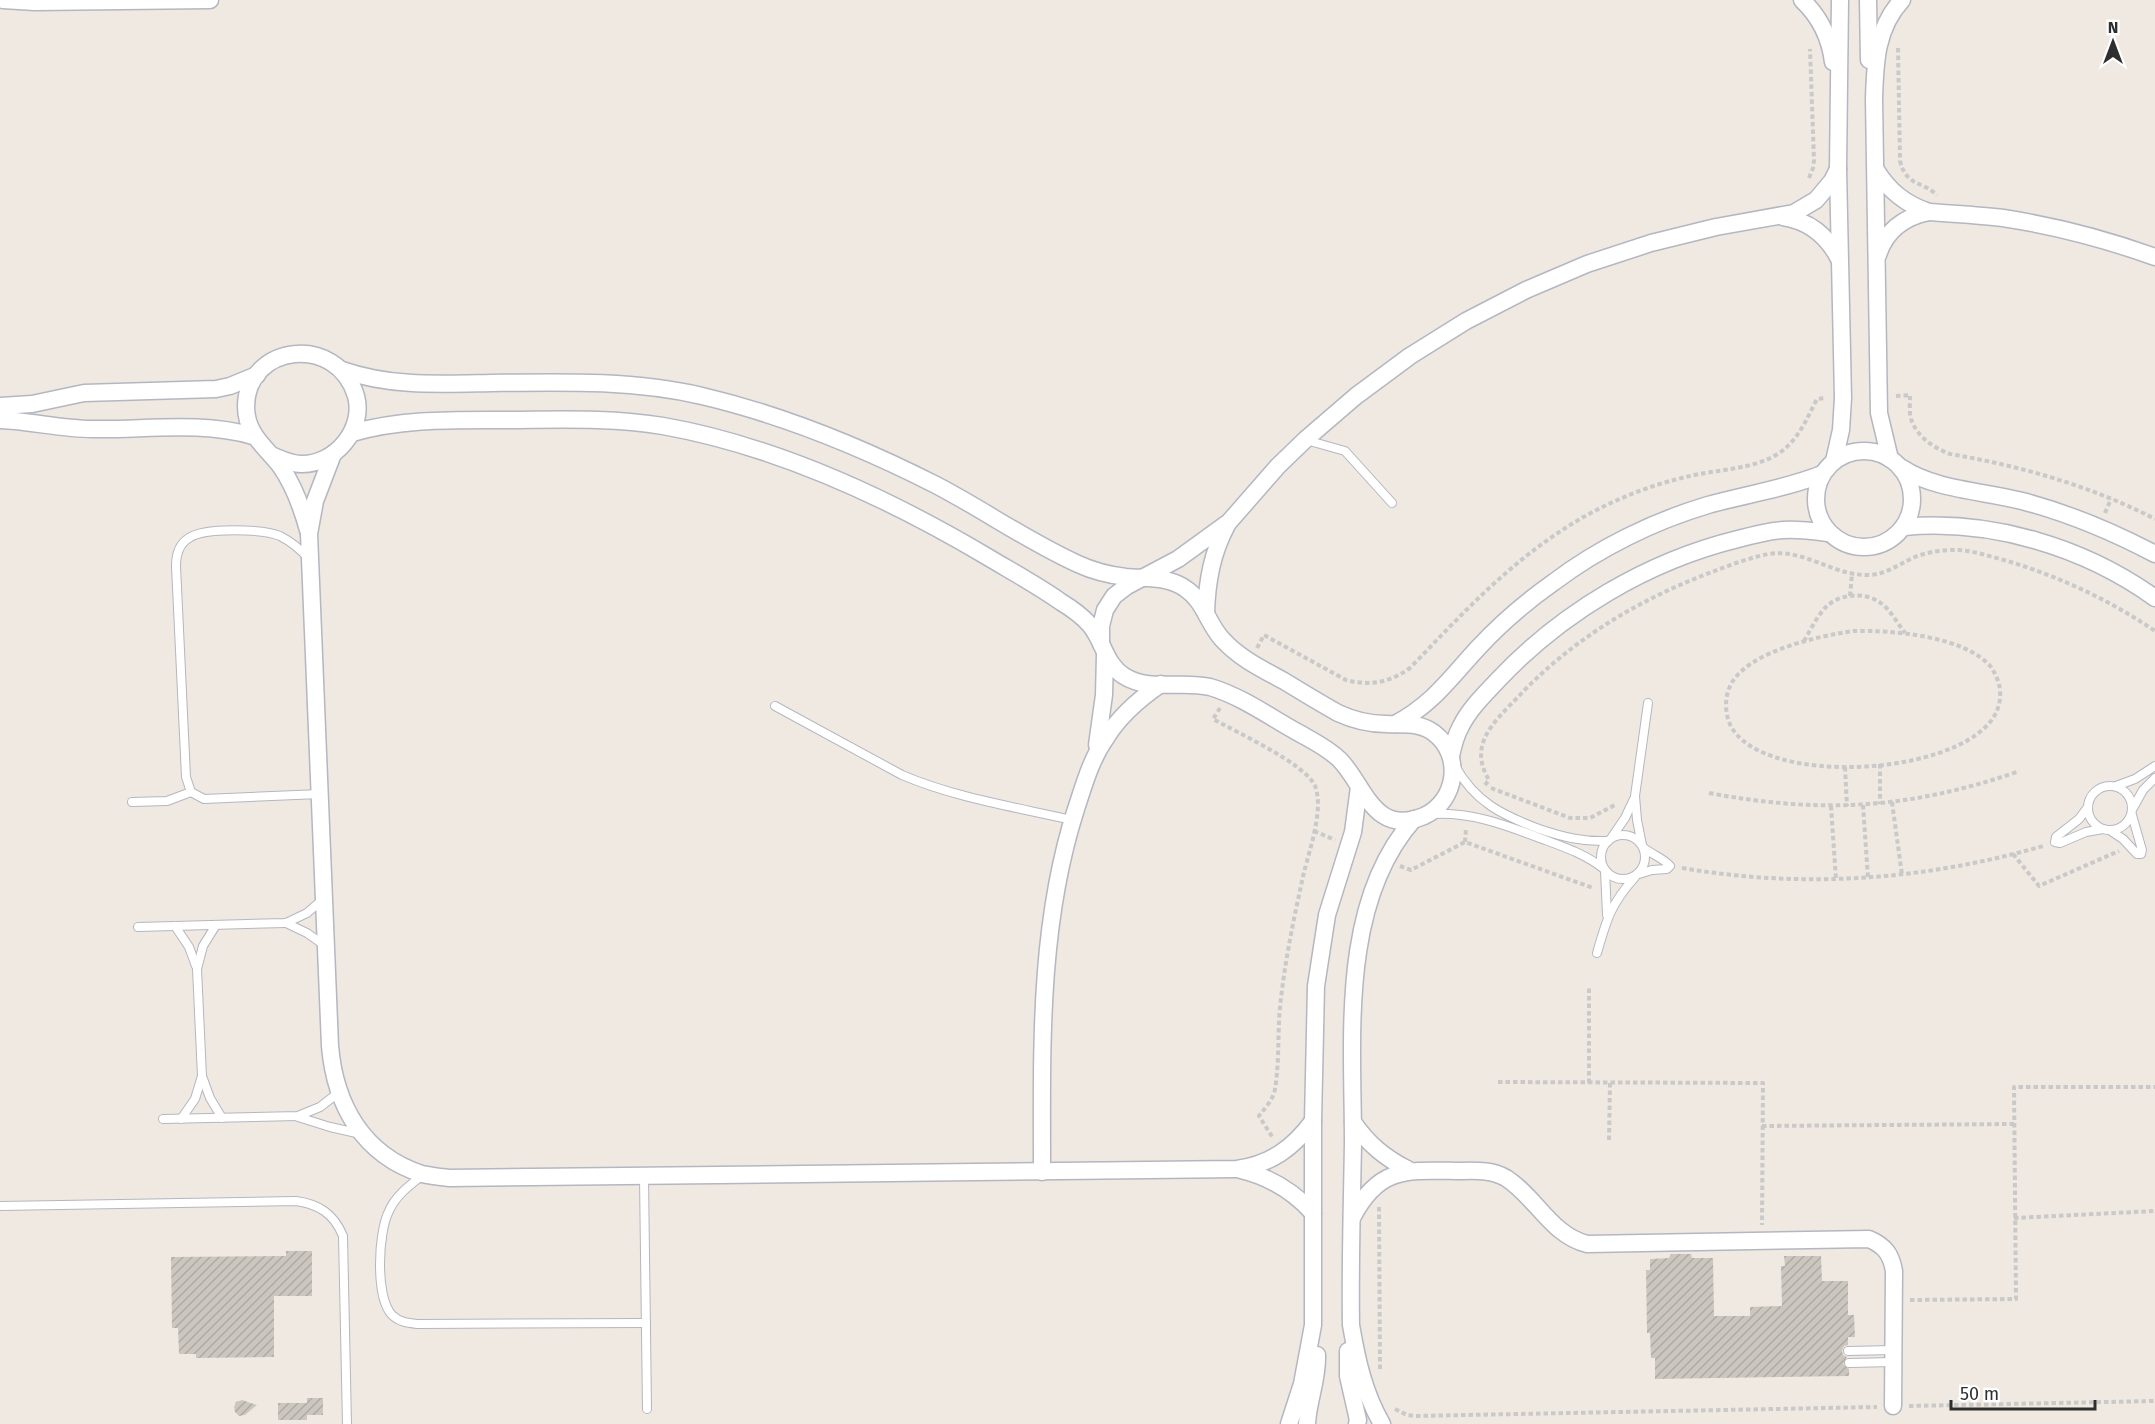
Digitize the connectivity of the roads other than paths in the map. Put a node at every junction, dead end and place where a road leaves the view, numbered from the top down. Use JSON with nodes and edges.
{"nodes":[{"id":1,"x":3,"y":0,"type":"edge"},
{"id":2,"x":210,"y":0,"type":"edge"},
{"id":3,"x":1802,"y":0,"type":"edge"},
{"id":4,"x":1840,"y":0,"type":"edge"},
{"id":5,"x":1868,"y":0,"type":"edge"},
{"id":6,"x":1902,"y":0,"type":"edge"},
{"id":7,"x":35,"y":2,"type":"junction"},
{"id":8,"x":0,"y":6,"type":"edge"},
{"id":9,"x":1838,"y":95,"type":"junction"},
{"id":10,"x":1874,"y":99,"type":"junction"},
{"id":11,"x":1838,"y":169,"type":"junction"},
{"id":12,"x":1876,"y":170,"type":"junction"},
{"id":13,"x":1935,"y":212,"type":"junction"},
{"id":14,"x":1782,"y":217,"type":"junction"},
{"id":15,"x":2155,"y":257,"type":"edge"},
{"id":16,"x":1840,"y":260,"type":"junction"},
{"id":17,"x":1877,"y":260,"type":"junction"},
{"id":18,"x":342,"y":370,"type":"junction"},
{"id":19,"x":257,"y":375,"type":"junction"},
{"id":20,"x":0,"y":406,"type":"edge"},
{"id":21,"x":0,"y":420,"type":"edge"},
{"id":22,"x":352,"y":433,"type":"junction"},
{"id":23,"x":253,"y":436,"type":"junction"},
{"id":24,"x":1306,"y":439,"type":"junction"},
{"id":25,"x":333,"y":454,"type":"junction"},
{"id":26,"x":271,"y":455,"type":"junction"},
{"id":27,"x":1895,"y":463,"type":"junction"},
{"id":28,"x":1828,"y":467,"type":"junction"},
{"id":29,"x":1392,"y":503,"type":"dead end"},
{"id":30,"x":1229,"y":522,"type":"junction"},
{"id":31,"x":1904,"y":526,"type":"junction"},
{"id":32,"x":1828,"y":533,"type":"junction"},
{"id":33,"x":309,"y":534,"type":"junction"},
{"id":34,"x":2155,"y":554,"type":"edge"},
{"id":35,"x":310,"y":560,"type":"junction"},
{"id":36,"x":1142,"y":578,"type":"junction"},
{"id":37,"x":2155,"y":598,"type":"edge"},
{"id":38,"x":1206,"y":614,"type":"junction"},
{"id":39,"x":1103,"y":649,"type":"junction"},
{"id":40,"x":1161,"y":684,"type":"junction"},
{"id":41,"x":1648,"y":703,"type":"dead end"},
{"id":42,"x":776,"y":706,"type":"dead end"},
{"id":43,"x":1395,"y":724,"type":"junction"},
{"id":44,"x":1096,"y":754,"type":"junction"},
{"id":45,"x":1452,"y":759,"type":"junction"},
{"id":46,"x":2155,"y":766,"type":"edge"},
{"id":47,"x":2155,"y":778,"type":"edge"},
{"id":48,"x":2116,"y":786,"type":"junction"},
{"id":49,"x":1359,"y":787,"type":"junction"},
{"id":50,"x":191,"y":792,"type":"junction"},
{"id":51,"x":320,"y":794,"type":"junction"},
{"id":52,"x":1635,"y":796,"type":"junction"},
{"id":53,"x":132,"y":802,"type":"dead end"},
{"id":54,"x":2088,"y":807,"type":"junction"},
{"id":55,"x":2133,"y":811,"type":"junction"},
{"id":56,"x":1420,"y":817,"type":"junction"},
{"id":57,"x":1072,"y":820,"type":"junction"},
{"id":58,"x":2107,"y":830,"type":"junction"},
{"id":59,"x":1534,"y":831,"type":"junction"},
{"id":60,"x":1610,"y":839,"type":"junction"},
{"id":61,"x":1643,"y":846,"type":"junction"},
{"id":62,"x":1604,"y":869,"type":"junction"},
{"id":63,"x":1637,"y":875,"type":"junction"},
{"id":64,"x":324,"y":898,"type":"junction"},
{"id":65,"x":1607,"y":917,"type":"junction"},
{"id":66,"x":286,"y":923,"type":"junction"},
{"id":67,"x":216,"y":925,"type":"junction"},
{"id":68,"x":175,"y":926,"type":"junction"},
{"id":69,"x":138,"y":927,"type":"dead end"},
{"id":70,"x":326,"y":946,"type":"junction"},
{"id":71,"x":1597,"y":953,"type":"dead end"},
{"id":72,"x":197,"y":969,"type":"junction"},
{"id":73,"x":202,"y":1076,"type":"junction"},
{"id":74,"x":338,"y":1093,"type":"junction"},
{"id":75,"x":298,"y":1116,"type":"junction"},
{"id":76,"x":222,"y":1118,"type":"junction"},
{"id":77,"x":164,"y":1119,"type":"dead end"},
{"id":78,"x":181,"y":1119,"type":"junction"},
{"id":79,"x":1313,"y":1122,"type":"junction"},
{"id":80,"x":1353,"y":1122,"type":"junction"},
{"id":81,"x":362,"y":1134,"type":"junction"},
{"id":82,"x":1237,"y":1169,"type":"junction"},
{"id":83,"x":1409,"y":1170,"type":"junction"},
{"id":84,"x":1042,"y":1172,"type":"junction"},
{"id":85,"x":424,"y":1174,"type":"junction"},
{"id":86,"x":644,"y":1177,"type":"junction"},
{"id":87,"x":0,"y":1206,"type":"edge"},
{"id":88,"x":1312,"y":1213,"type":"junction"},
{"id":89,"x":1352,"y":1218,"type":"junction"},
{"id":90,"x":646,"y":1323,"type":"junction"},
{"id":91,"x":1313,"y":1325,"type":"junction"},
{"id":92,"x":1352,"y":1325,"type":"junction"},
{"id":93,"x":1848,"y":1351,"type":"dead end"},
{"id":94,"x":1893,"y":1356,"type":"junction"},
{"id":95,"x":1849,"y":1363,"type":"dead end"},
{"id":96,"x":1893,"y":1406,"type":"road end"},
{"id":97,"x":646,"y":1409,"type":"dead end"},
{"id":98,"x":346,"y":1424,"type":"edge"},
{"id":99,"x":1289,"y":1424,"type":"edge"},
{"id":100,"x":1307,"y":1424,"type":"edge"},
{"id":101,"x":1357,"y":1424,"type":"edge"},
{"id":102,"x":1382,"y":1424,"type":"edge"}],
"edges":[{"from":1,"to":7,"type":"street"},
{"from":2,"to":7,"type":"street"},
{"from":3,"to":9,"type":"street"},
{"from":4,"to":9,"type":"street"},
{"from":5,"to":10,"type":"street"},
{"from":6,"to":10,"type":"street"},
{"from":7,"to":8,"type":"street"},
{"from":9,"to":11,"type":"street"},
{"from":10,"to":12,"type":"street"},
{"from":11,"to":14,"type":"street"},
{"from":11,"to":16,"type":"street"},
{"from":12,"to":13,"type":"street"},
{"from":12,"to":17,"type":"street"},
{"from":13,"to":15,"type":"street"},
{"from":13,"to":17,"type":"street"},
{"from":14,"to":16,"type":"street"},
{"from":14,"to":24,"type":"street"},
{"from":16,"to":28,"type":"street"},
{"from":17,"to":27,"type":"street"},
{"from":18,"to":19,"type":"street"},
{"from":18,"to":22,"type":"street"},
{"from":18,"to":36,"type":"street"},
{"from":19,"to":20,"type":"street"},
{"from":19,"to":23,"type":"street"},
{"from":21,"to":23,"type":"street"},
{"from":22,"to":25,"type":"street"},
{"from":22,"to":39,"type":"street"},
{"from":23,"to":26,"type":"street"},
{"from":24,"to":29,"type":"lane"},
{"from":24,"to":30,"type":"street"},
{"from":25,"to":26,"type":"street"},
{"from":25,"to":33,"type":"street"},
{"from":26,"to":33,"type":"street"},
{"from":27,"to":28,"type":"street"},
{"from":27,"to":31,"type":"street"},
{"from":27,"to":34,"type":"street"},
{"from":28,"to":32,"type":"street"},
{"from":28,"to":43,"type":"street"},
{"from":30,"to":36,"type":"street"},
{"from":30,"to":38,"type":"street"},
{"from":31,"to":32,"type":"street"},
{"from":31,"to":37,"type":"street"},
{"from":32,"to":45,"type":"street"},
{"from":33,"to":35,"type":"street"},
{"from":35,"to":50,"type":"lane"},
{"from":35,"to":51,"type":"street"},
{"from":36,"to":38,"type":"street"},
{"from":36,"to":39,"type":"street"},
{"from":38,"to":43,"type":"street"},
{"from":39,"to":40,"type":"street"},
{"from":39,"to":44,"type":"street"},
{"from":40,"to":44,"type":"street"},
{"from":40,"to":49,"type":"street"},
{"from":41,"to":52,"type":"lane"},
{"from":42,"to":57,"type":"lane"},
{"from":43,"to":45,"type":"street"},
{"from":44,"to":57,"type":"street"},
{"from":45,"to":56,"type":"street"},
{"from":45,"to":59,"type":"lane"},
{"from":46,"to":48,"type":"lane"},
{"from":47,"to":55,"type":"lane"},
{"from":48,"to":54,"type":"lane"},
{"from":48,"to":55,"type":"lane"},
{"from":49,"to":56,"type":"street"},
{"from":49,"to":79,"type":"street"},
{"from":50,"to":51,"type":"lane"},
{"from":50,"to":53,"type":"lane"},
{"from":51,"to":64,"type":"street"},
{"from":52,"to":60,"type":"lane"},
{"from":52,"to":61,"type":"lane"},
{"from":54,"to":58,"type":"lane"},
{"from":54,"to":58,"type":"lane"},
{"from":55,"to":58,"type":"lane"},
{"from":55,"to":58,"type":"lane"},
{"from":56,"to":59,"type":"lane"},
{"from":56,"to":80,"type":"street"},
{"from":57,"to":84,"type":"street"},
{"from":59,"to":60,"type":"lane"},
{"from":59,"to":62,"type":"lane"},
{"from":60,"to":61,"type":"lane"},
{"from":60,"to":62,"type":"lane"},
{"from":61,"to":63,"type":"lane"},
{"from":61,"to":63,"type":"lane"},
{"from":62,"to":63,"type":"lane"},
{"from":62,"to":65,"type":"lane"},
{"from":63,"to":65,"type":"lane"},
{"from":64,"to":66,"type":"lane"},
{"from":64,"to":70,"type":"street"},
{"from":65,"to":71,"type":"lane"},
{"from":66,"to":67,"type":"lane"},
{"from":66,"to":70,"type":"lane"},
{"from":67,"to":68,"type":"lane"},
{"from":67,"to":72,"type":"lane"},
{"from":68,"to":69,"type":"lane"},
{"from":68,"to":72,"type":"lane"},
{"from":70,"to":74,"type":"street"},
{"from":72,"to":73,"type":"lane"},
{"from":73,"to":76,"type":"lane"},
{"from":73,"to":78,"type":"lane"},
{"from":74,"to":75,"type":"lane"},
{"from":74,"to":81,"type":"street"},
{"from":75,"to":76,"type":"lane"},
{"from":75,"to":81,"type":"lane"},
{"from":76,"to":78,"type":"lane"},
{"from":77,"to":78,"type":"lane"},
{"from":79,"to":82,"type":"street"},
{"from":79,"to":88,"type":"street"},
{"from":80,"to":83,"type":"street"},
{"from":80,"to":89,"type":"street"},
{"from":81,"to":85,"type":"street"},
{"from":82,"to":84,"type":"street"},
{"from":82,"to":88,"type":"street"},
{"from":83,"to":89,"type":"street"},
{"from":83,"to":94,"type":"street"},
{"from":84,"to":86,"type":"street"},
{"from":85,"to":86,"type":"street"},
{"from":85,"to":90,"type":"lane"},
{"from":86,"to":90,"type":"lane"},
{"from":87,"to":98,"type":"lane"},
{"from":88,"to":91,"type":"street"},
{"from":89,"to":92,"type":"street"},
{"from":90,"to":97,"type":"lane"},
{"from":91,"to":99,"type":"street"},
{"from":91,"to":100,"type":"street"},
{"from":92,"to":101,"type":"street"},
{"from":92,"to":102,"type":"street"},
{"from":93,"to":94,"type":"lane"},
{"from":94,"to":95,"type":"lane"},
{"from":94,"to":96,"type":"street"}]}
